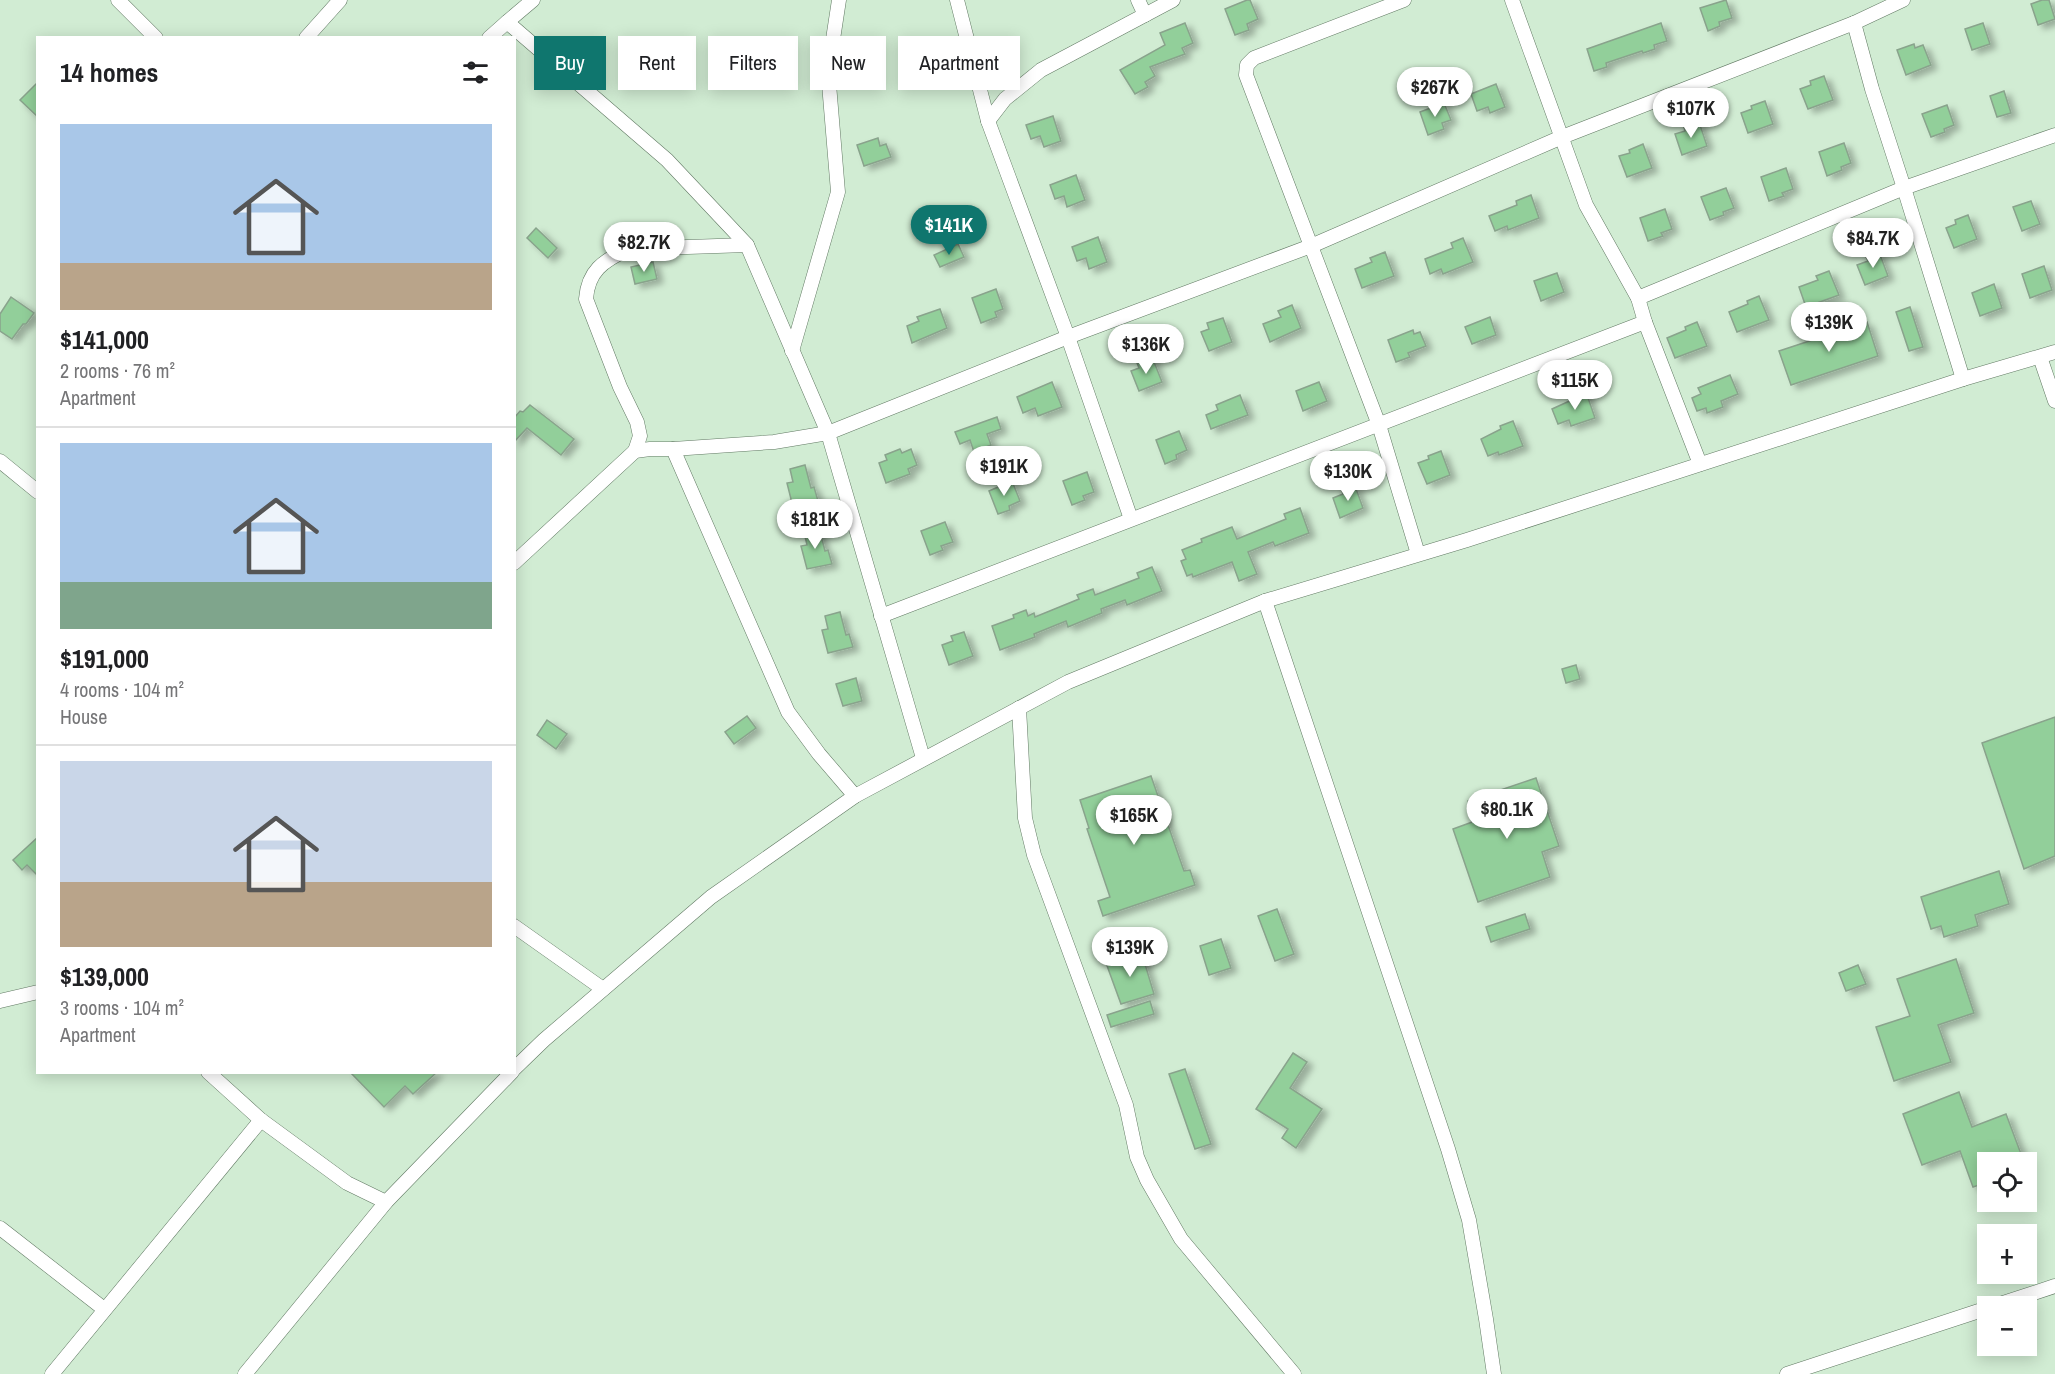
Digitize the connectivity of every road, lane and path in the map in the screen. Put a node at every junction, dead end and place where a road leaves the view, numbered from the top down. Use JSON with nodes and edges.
{"nodes":[{"id":1,"x":118,"y":0,"type":"edge"},
{"id":2,"x":340,"y":0,"type":"edge"},
{"id":3,"x":533,"y":0,"type":"edge"},
{"id":4,"x":839,"y":0,"type":"edge"},
{"id":5,"x":957,"y":0,"type":"edge"},
{"id":6,"x":1138,"y":0,"type":"edge"},
{"id":7,"x":1173,"y":0,"type":"edge"},
{"id":8,"x":1404,"y":0,"type":"edge"},
{"id":9,"x":1512,"y":0,"type":"edge"},
{"id":10,"x":1903,"y":0,"type":"edge"},
{"id":11,"x":1145,"y":15,"type":"junction"},
{"id":12,"x":507,"y":22,"type":"junction"},
{"id":13,"x":1854,"y":23,"type":"junction"},
{"id":14,"x":154,"y":36,"type":"edge"},
{"id":15,"x":308,"y":36,"type":"edge"},
{"id":16,"x":491,"y":36,"type":"edge"},
{"id":17,"x":988,"y":120,"type":"junction"},
{"id":18,"x":2055,"y":135,"type":"edge"},
{"id":19,"x":1562,"y":137,"type":"junction"},
{"id":20,"x":1905,"y":188,"type":"junction"},
{"id":21,"x":747,"y":245,"type":"junction"},
{"id":22,"x":1311,"y":246,"type":"junction"},
{"id":23,"x":1638,"y":298,"type":"junction"},
{"id":24,"x":1645,"y":322,"type":"junction"},
{"id":25,"x":1068,"y":337,"type":"junction"},
{"id":26,"x":792,"y":351,"type":"junction"},
{"id":27,"x":2055,"y":352,"type":"edge"},
{"id":28,"x":2040,"y":357,"type":"junction"},
{"id":29,"x":1963,"y":379,"type":"junction"},
{"id":30,"x":2055,"y":401,"type":"edge"},
{"id":31,"x":1379,"y":425,"type":"junction"},
{"id":32,"x":828,"y":433,"type":"junction"},
{"id":33,"x":673,"y":449,"type":"junction"},
{"id":34,"x":635,"y":452,"type":"junction"},
{"id":35,"x":0,"y":460,"type":"edge"},
{"id":36,"x":1700,"y":464,"type":"junction"},
{"id":37,"x":36,"y":490,"type":"edge"},
{"id":38,"x":1131,"y":519,"type":"junction"},
{"id":39,"x":1418,"y":554,"type":"junction"},
{"id":40,"x":516,"y":561,"type":"edge"},
{"id":41,"x":1265,"y":601,"type":"junction"},
{"id":42,"x":880,"y":616,"type":"junction"},
{"id":43,"x":1019,"y":708,"type":"junction"},
{"id":44,"x":923,"y":758,"type":"junction"},
{"id":45,"x":855,"y":796,"type":"junction"},
{"id":46,"x":516,"y":927,"type":"edge"},
{"id":47,"x":603,"y":989,"type":"junction"},
{"id":48,"x":36,"y":992,"type":"edge"},
{"id":49,"x":0,"y":1001,"type":"edge"},
{"id":50,"x":516,"y":1068,"type":"edge"},
{"id":51,"x":210,"y":1074,"type":"edge"},
{"id":52,"x":510,"y":1074,"type":"edge"},
{"id":53,"x":261,"y":1120,"type":"junction"},
{"id":54,"x":386,"y":1202,"type":"junction"},
{"id":55,"x":0,"y":1228,"type":"edge"},
{"id":56,"x":2055,"y":1286,"type":"edge"},
{"id":57,"x":2024,"y":1296,"type":"edge"},
{"id":58,"x":105,"y":1309,"type":"junction"},
{"id":59,"x":1977,"y":1312,"type":"edge"},
{"id":60,"x":52,"y":1374,"type":"edge"},
{"id":61,"x":245,"y":1374,"type":"edge"},
{"id":62,"x":1294,"y":1374,"type":"edge"},
{"id":63,"x":1494,"y":1374,"type":"edge"},
{"id":64,"x":1788,"y":1374,"type":"edge"}],
"edges":[{"from":1,"to":14,"type":"street"},
{"from":2,"to":15,"type":"street"},
{"from":3,"to":12,"type":"street"},
{"from":4,"to":26,"type":"street"},
{"from":5,"to":17,"type":"street"},
{"from":6,"to":11,"type":"street"},
{"from":7,"to":11,"type":"street"},
{"from":8,"to":22,"type":"street"},
{"from":9,"to":19,"type":"street"},
{"from":10,"to":13,"type":"street"},
{"from":11,"to":17,"type":"street"},
{"from":12,"to":16,"type":"street"},
{"from":12,"to":21,"type":"street"},
{"from":13,"to":19,"type":"street"},
{"from":13,"to":20,"type":"street"},
{"from":17,"to":25,"type":"street"},
{"from":18,"to":20,"type":"street"},
{"from":19,"to":22,"type":"street"},
{"from":19,"to":23,"type":"street"},
{"from":20,"to":23,"type":"street"},
{"from":20,"to":29,"type":"street"},
{"from":21,"to":26,"type":"street"},
{"from":21,"to":34,"type":"street"},
{"from":22,"to":25,"type":"street"},
{"from":22,"to":31,"type":"street"},
{"from":23,"to":24,"type":"street"},
{"from":24,"to":31,"type":"street"},
{"from":24,"to":36,"type":"street"},
{"from":25,"to":32,"type":"street"},
{"from":25,"to":38,"type":"street"},
{"from":26,"to":32,"type":"street"},
{"from":27,"to":28,"type":"street"},
{"from":28,"to":29,"type":"street"},
{"from":28,"to":30,"type":"street"},
{"from":29,"to":36,"type":"street"},
{"from":31,"to":38,"type":"street"},
{"from":31,"to":39,"type":"street"},
{"from":32,"to":33,"type":"street"},
{"from":32,"to":42,"type":"street"},
{"from":33,"to":34,"type":"street"},
{"from":33,"to":45,"type":"street"},
{"from":34,"to":40,"type":"street"},
{"from":35,"to":37,"type":"street"},
{"from":36,"to":39,"type":"street"},
{"from":38,"to":42,"type":"street"},
{"from":39,"to":41,"type":"street"},
{"from":41,"to":43,"type":"street"},
{"from":41,"to":63,"type":"street"},
{"from":42,"to":44,"type":"street"},
{"from":43,"to":44,"type":"street"},
{"from":43,"to":62,"type":"street"},
{"from":44,"to":45,"type":"street"},
{"from":45,"to":47,"type":"street"},
{"from":46,"to":47,"type":"street"},
{"from":47,"to":50,"type":"street"},
{"from":48,"to":49,"type":"street"},
{"from":51,"to":53,"type":"street"},
{"from":52,"to":54,"type":"street"},
{"from":53,"to":54,"type":"street"},
{"from":53,"to":58,"type":"street"},
{"from":54,"to":61,"type":"street"},
{"from":55,"to":58,"type":"street"},
{"from":56,"to":57,"type":"street"},
{"from":58,"to":60,"type":"street"},
{"from":59,"to":64,"type":"street"}]}
